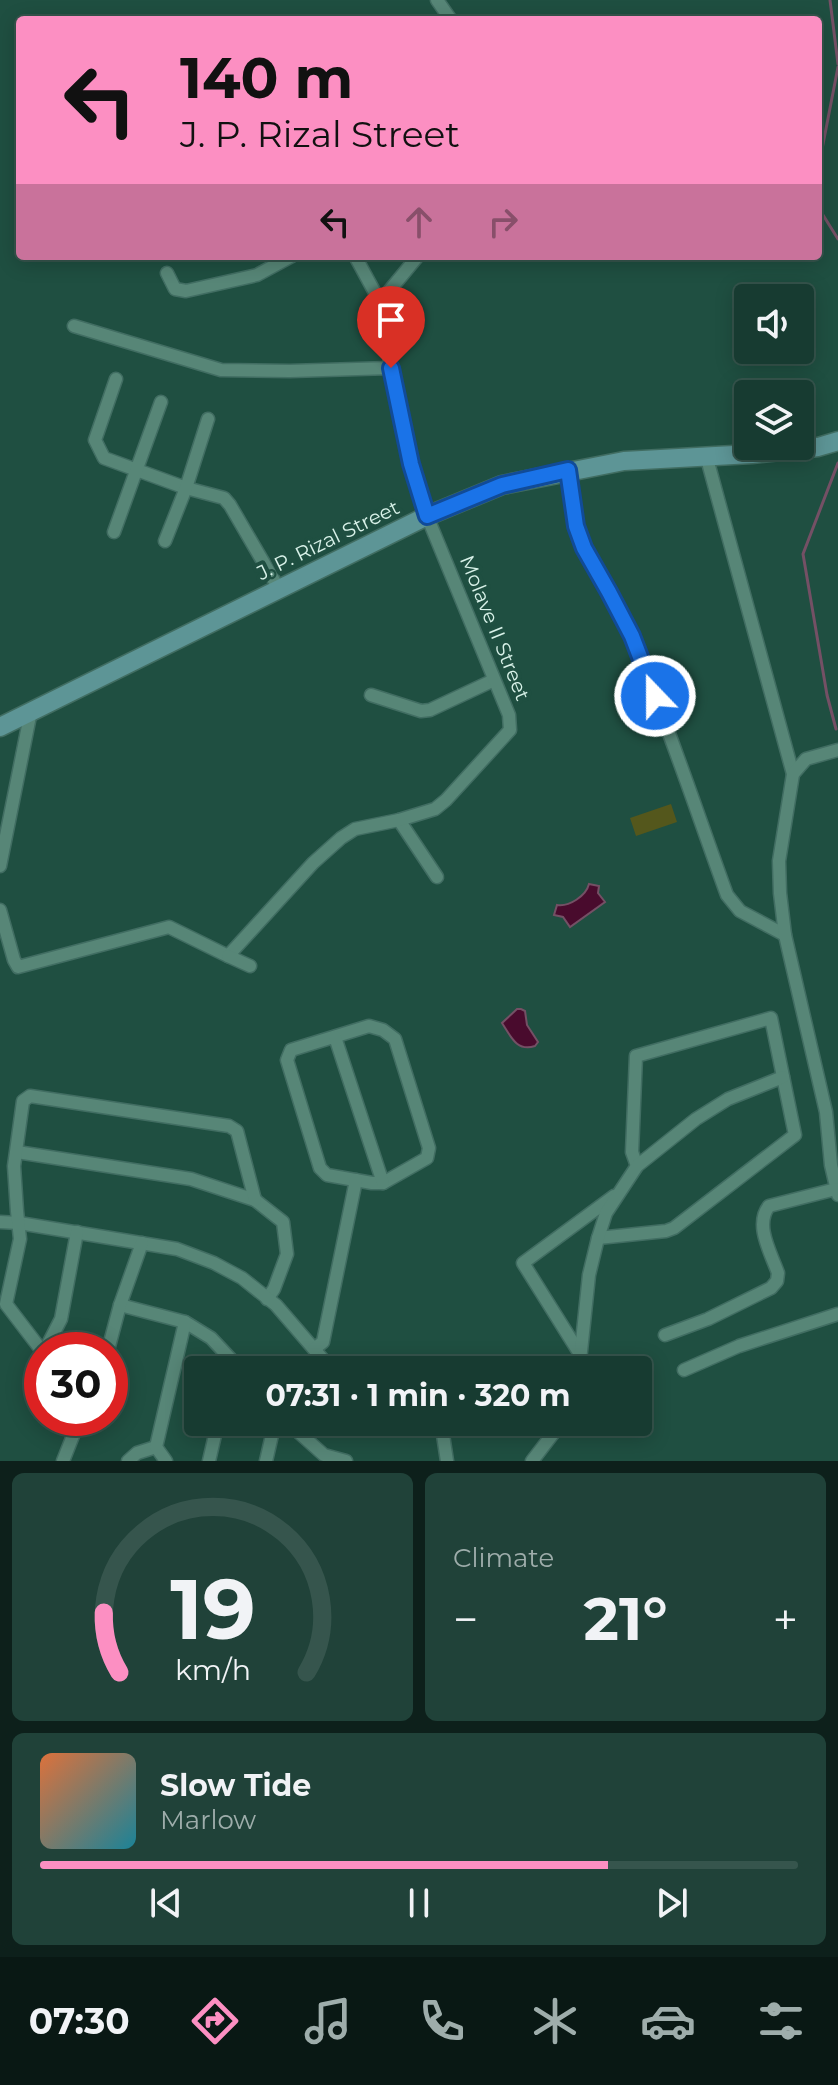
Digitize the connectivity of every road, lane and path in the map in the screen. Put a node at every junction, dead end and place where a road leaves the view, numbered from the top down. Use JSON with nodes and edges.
{"nodes":[{"id":1,"x":285,"y":260,"type":"edge"},
{"id":2,"x":357,"y":260,"type":"edge"},
{"id":3,"x":415,"y":260,"type":"edge"},
{"id":4,"x":167,"y":273,"type":"dead end"},
{"id":5,"x":380,"y":302,"type":"junction"},
{"id":6,"x":74,"y":326,"type":"dead end"},
{"id":7,"x":391,"y":368,"type":"junction"},
{"id":8,"x":116,"y":379,"type":"dead end"},
{"id":9,"x":161,"y":402,"type":"dead end"},
{"id":10,"x":208,"y":419,"type":"dead end"},
{"id":11,"x":838,"y":441,"type":"edge"},
{"id":12,"x":706,"y":455,"type":"junction"},
{"id":13,"x":137,"y":470,"type":"junction"},
{"id":14,"x":568,"y":470,"type":"junction"},
{"id":15,"x":186,"y":488,"type":"junction"},
{"id":16,"x":427,"y":516,"type":"junction"},
{"id":17,"x":114,"y":532,"type":"dead end"},
{"id":18,"x":165,"y":541,"type":"dead end"},
{"id":19,"x":279,"y":589,"type":"junction"},
{"id":20,"x":494,"y":680,"type":"junction"},
{"id":21,"x":371,"y":695,"type":"dead end"},
{"id":22,"x":31,"y":711,"type":"junction"},
{"id":23,"x":0,"y":727,"type":"edge"},
{"id":24,"x":838,"y":750,"type":"edge"},
{"id":25,"x":793,"y":774,"type":"junction"},
{"id":26,"x":399,"y":820,"type":"junction"},
{"id":27,"x":0,"y":866,"type":"edge"},
{"id":28,"x":437,"y":877,"type":"dead end"},
{"id":29,"x":0,"y":910,"type":"edge"},
{"id":30,"x":785,"y":935,"type":"junction"},
{"id":31,"x":228,"y":956,"type":"junction"},
{"id":32,"x":250,"y":966,"type":"dead end"},
{"id":33,"x":335,"y":1037,"type":"junction"},
{"id":34,"x":783,"y":1077,"type":"junction"},
{"id":35,"x":17,"y":1152,"type":"junction"},
{"id":36,"x":637,"y":1166,"type":"junction"},
{"id":37,"x":356,"y":1180,"type":"junction"},
{"id":38,"x":383,"y":1183,"type":"junction"},
{"id":39,"x":621,"y":1192,"type":"junction"},
{"id":40,"x":837,"y":1192,"type":"edge"},
{"id":41,"x":255,"y":1200,"type":"junction"},
{"id":42,"x":0,"y":1222,"type":"edge"},
{"id":43,"x":19,"y":1223,"type":"junction"},
{"id":44,"x":77,"y":1232,"type":"junction"},
{"id":45,"x":598,"y":1238,"type":"junction"},
{"id":46,"x":142,"y":1243,"type":"junction"},
{"id":47,"x":267,"y":1299,"type":"junction"},
{"id":48,"x":120,"y":1305,"type":"junction"},
{"id":49,"x":838,"y":1314,"type":"edge"},
{"id":50,"x":185,"y":1322,"type":"junction"},
{"id":51,"x":28,"y":1332,"type":"edge"},
{"id":52,"x":54,"y":1332,"type":"edge"},
{"id":53,"x":113,"y":1332,"type":"edge"},
{"id":54,"x":665,"y":1335,"type":"dead end"},
{"id":55,"x":314,"y":1349,"type":"junction"},
{"id":56,"x":580,"y":1354,"type":"joint"},
{"id":57,"x":224,"y":1356,"type":"edge"},
{"id":58,"x":320,"y":1356,"type":"edge"},
{"id":59,"x":684,"y":1370,"type":"dead end"},
{"id":60,"x":73,"y":1436,"type":"edge"},
{"id":61,"x":215,"y":1436,"type":"edge"},
{"id":62,"x":272,"y":1436,"type":"edge"},
{"id":63,"x":301,"y":1436,"type":"edge"},
{"id":64,"x":443,"y":1436,"type":"edge"},
{"id":65,"x":551,"y":1436,"type":"edge"},
{"id":66,"x":156,"y":1447,"type":"junction"},
{"id":67,"x":324,"y":1458,"type":"edge"},
{"id":68,"x":63,"y":1461,"type":"edge"},
{"id":69,"x":128,"y":1461,"type":"edge"},
{"id":70,"x":166,"y":1461,"type":"edge"},
{"id":71,"x":209,"y":1461,"type":"edge"},
{"id":72,"x":266,"y":1461,"type":"edge"},
{"id":73,"x":346,"y":1461,"type":"edge"},
{"id":74,"x":447,"y":1461,"type":"edge"},
{"id":75,"x":532,"y":1461,"type":"edge"}],
"edges":[{"from":1,"to":4,"type":"street"},
{"from":2,"to":5,"type":"street","name":"Molave II Street"},
{"from":3,"to":5,"type":"street"},
{"from":5,"to":7,"type":"street","name":"Molave II Street"},
{"from":6,"to":7,"type":"street"},
{"from":7,"to":16,"type":"street","name":"Molave II Street"},
{"from":8,"to":13,"type":"street"},
{"from":9,"to":13,"type":"street"},
{"from":10,"to":15,"type":"street"},
{"from":11,"to":12,"type":"main road","name":"J. P. Rizal Street"},
{"from":12,"to":14,"type":"main road","name":"J. P. Rizal Street"},
{"from":12,"to":25,"type":"street"},
{"from":13,"to":15,"type":"street"},
{"from":13,"to":17,"type":"street"},
{"from":14,"to":16,"type":"main road","name":"J. P. Rizal Street"},
{"from":14,"to":30,"type":"street"},
{"from":15,"to":18,"type":"street"},
{"from":15,"to":19,"type":"street"},
{"from":16,"to":19,"type":"main road","name":"J. P. Rizal Street"},
{"from":16,"to":20,"type":"street","name":"Molave II Street"},
{"from":19,"to":22,"type":"main road","name":"J. P. Rizal Street"},
{"from":20,"to":21,"type":"street"},
{"from":20,"to":26,"type":"street","name":"Molave II Street"},
{"from":22,"to":23,"type":"main road","name":"J. P. Rizal Street"},
{"from":22,"to":27,"type":"street"},
{"from":24,"to":25,"type":"street"},
{"from":25,"to":30,"type":"street"},
{"from":26,"to":28,"type":"street"},
{"from":26,"to":31,"type":"street","name":"Molave II Street"},
{"from":29,"to":31,"type":"street"},
{"from":30,"to":40,"type":"street"},
{"from":31,"to":32,"type":"street"},
{"from":33,"to":37,"type":"street"},
{"from":33,"to":38,"type":"street"},
{"from":33,"to":38,"type":"street"},
{"from":34,"to":36,"type":"street"},
{"from":34,"to":36,"type":"street"},
{"from":34,"to":45,"type":"street"},
{"from":35,"to":41,"type":"street"},
{"from":35,"to":41,"type":"street"},
{"from":35,"to":43,"type":"street"},
{"from":36,"to":39,"type":"street"},
{"from":37,"to":38,"type":"street"},
{"from":37,"to":55,"type":"street"},
{"from":39,"to":45,"type":"street"},
{"from":39,"to":56,"type":"street"},
{"from":40,"to":54,"type":"street"},
{"from":41,"to":47,"type":"street"},
{"from":42,"to":43,"type":"street"},
{"from":43,"to":44,"type":"street"},
{"from":43,"to":51,"type":"street"},
{"from":44,"to":46,"type":"street"},
{"from":44,"to":52,"type":"street"},
{"from":45,"to":56,"type":"street"},
{"from":46,"to":47,"type":"street"},
{"from":46,"to":48,"type":"street"},
{"from":47,"to":55,"type":"street"},
{"from":48,"to":50,"type":"street"},
{"from":48,"to":53,"type":"street"},
{"from":49,"to":59,"type":"street"},
{"from":50,"to":57,"type":"street"},
{"from":50,"to":66,"type":"street"},
{"from":55,"to":58,"type":"street"},
{"from":60,"to":68,"type":"street"},
{"from":61,"to":71,"type":"street"},
{"from":62,"to":72,"type":"street"},
{"from":63,"to":67,"type":"street"},
{"from":64,"to":74,"type":"street"},
{"from":65,"to":75,"type":"street"},
{"from":66,"to":69,"type":"street"},
{"from":66,"to":70,"type":"street"},
{"from":67,"to":73,"type":"street"}]}
